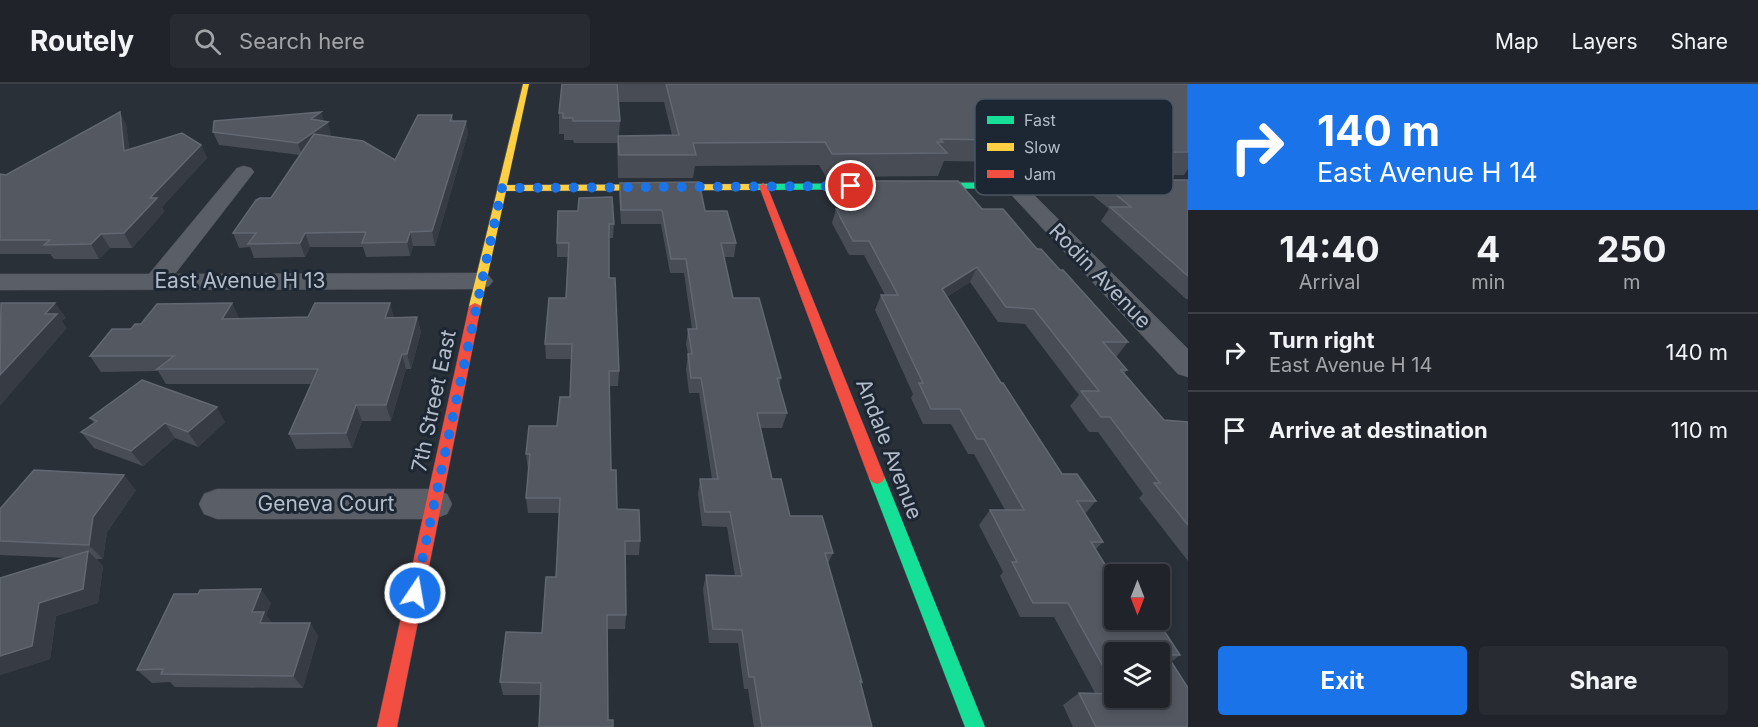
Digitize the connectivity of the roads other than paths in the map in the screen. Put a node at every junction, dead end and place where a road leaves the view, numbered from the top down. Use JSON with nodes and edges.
{"nodes":[{"id":1,"x":526,"y":84,"type":"edge"},
{"id":2,"x":244,"y":172,"type":"dead end"},
{"id":3,"x":1173,"y":184,"type":"edge"},
{"id":4,"x":1188,"y":184,"type":"edge"},
{"id":5,"x":975,"y":185,"type":"edge"},
{"id":6,"x":763,"y":186,"type":"junction"},
{"id":7,"x":502,"y":188,"type":"junction"},
{"id":8,"x":1023,"y":195,"type":"edge"},
{"id":9,"x":480,"y":281,"type":"junction"},
{"id":10,"x":0,"y":282,"type":"edge"},
{"id":11,"x":156,"y":282,"type":"junction"},
{"id":12,"x":1188,"y":367,"type":"edge"},
{"id":13,"x":217,"y":504,"type":"dead end"},
{"id":14,"x":434,"y":504,"type":"junction"},
{"id":15,"x":387,"y":727,"type":"edge"},
{"id":16,"x":975,"y":727,"type":"edge"}],
"edges":[{"from":1,"to":7,"type":"street","name":"7th Street East"},
{"from":2,"to":11,"type":"street"},
{"from":3,"to":4,"type":"street"},
{"from":5,"to":6,"type":"street"},
{"from":6,"to":7,"type":"street"},
{"from":6,"to":16,"type":"street","name":"Andale Avenue"},
{"from":7,"to":9,"type":"street","name":"7th Street East"},
{"from":8,"to":12,"type":"street","name":"Rodin Avenue"},
{"from":9,"to":11,"type":"street","name":"East Avenue H 13"},
{"from":9,"to":14,"type":"street","name":"7th Street East"},
{"from":10,"to":11,"type":"street","name":"East Avenue H 13"},
{"from":13,"to":14,"type":"street","name":"Geneva Court"},
{"from":14,"to":15,"type":"street","name":"7th Street East"}]}
